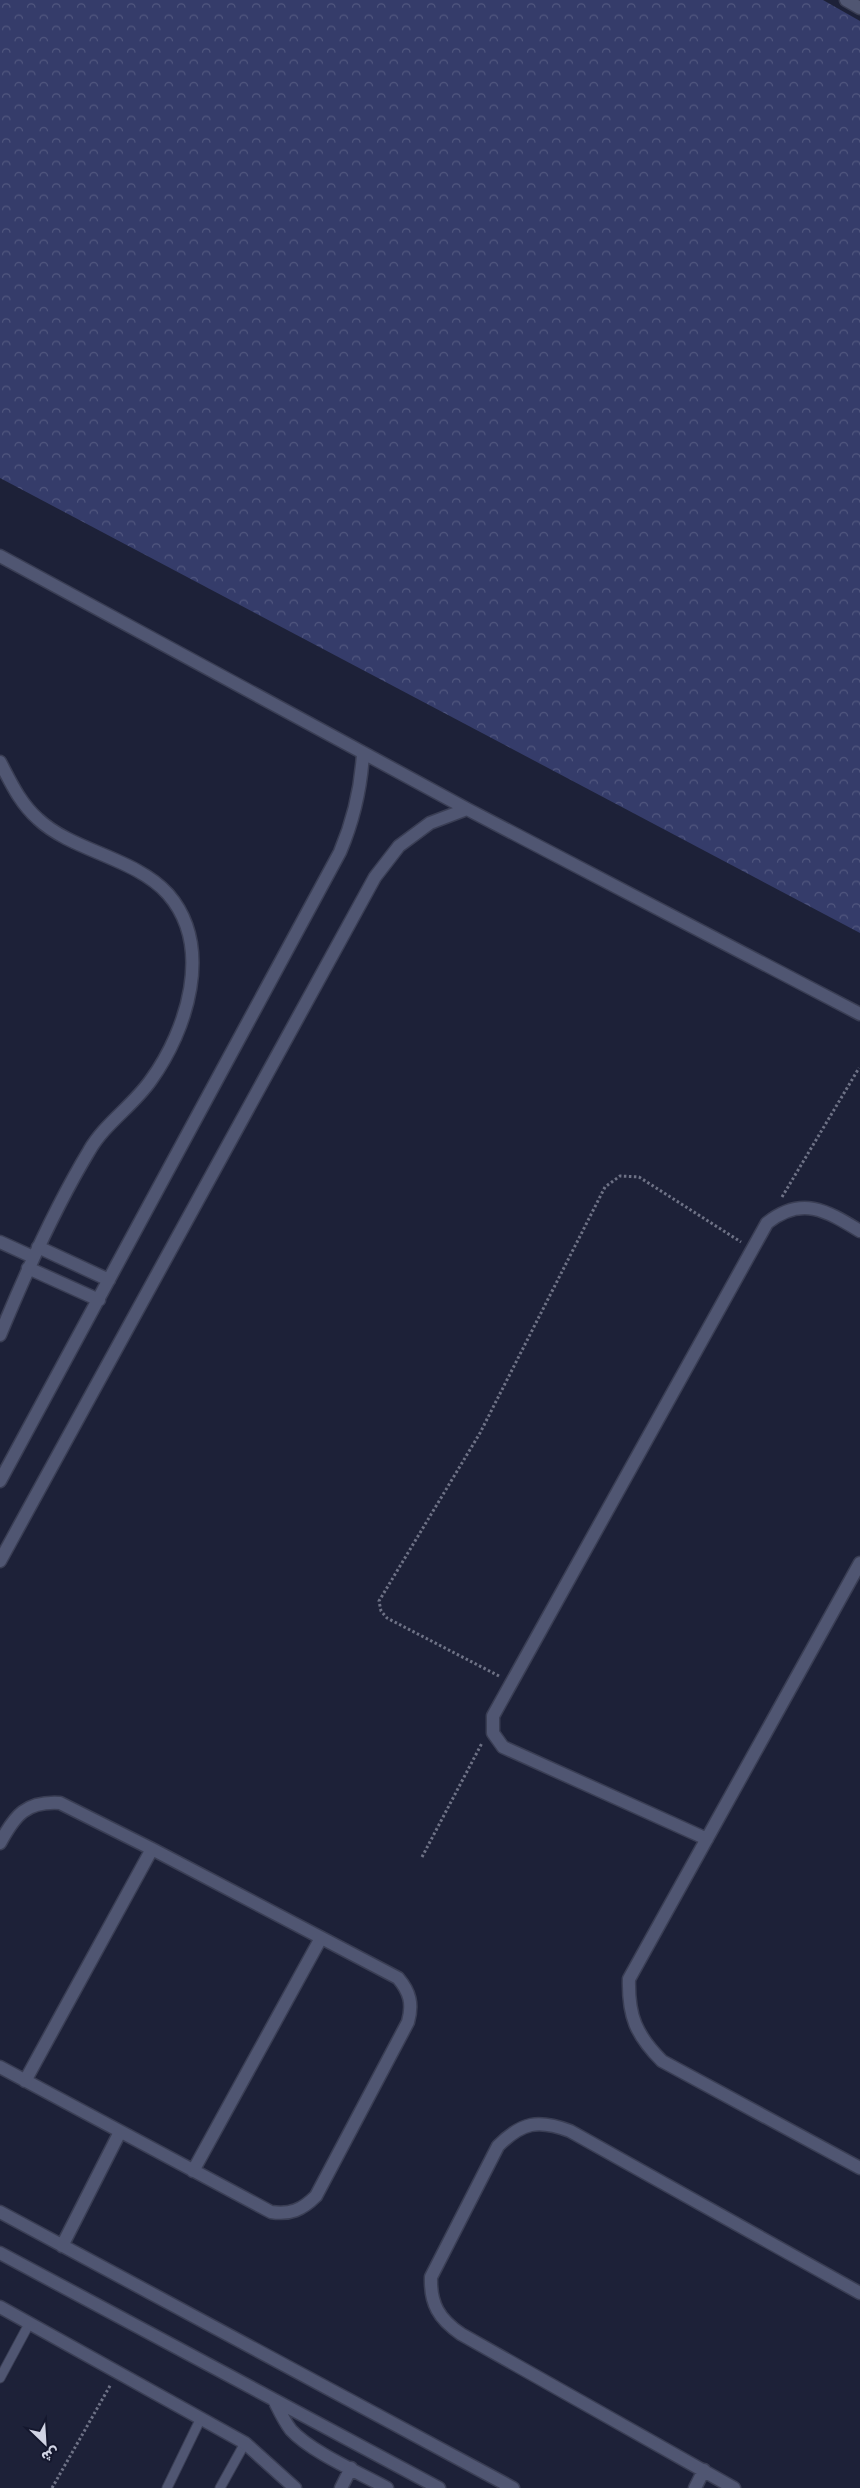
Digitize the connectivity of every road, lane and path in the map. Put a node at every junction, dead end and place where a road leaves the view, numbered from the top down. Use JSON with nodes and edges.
{"nodes":[{"id":1,"x":846,"y":0,"type":"edge"},
{"id":2,"x":860,"y":8,"type":"edge"},
{"id":3,"x":0,"y":556,"type":"edge"},
{"id":4,"x":363,"y":753,"type":"junction"},
{"id":5,"x":0,"y":762,"type":"edge"},
{"id":6,"x":467,"y":809,"type":"junction"},
{"id":7,"x":860,"y":1014,"type":"edge"},
{"id":8,"x":859,"y":1068,"type":"edge"},
{"id":9,"x":781,"y":1199,"type":"dead end"},
{"id":10,"x":860,"y":1231,"type":"edge"},
{"id":11,"x":0,"y":1242,"type":"edge"},
{"id":12,"x":752,"y":1248,"type":"junction"},
{"id":13,"x":33,"y":1257,"type":"junction"},
{"id":14,"x":109,"y":1280,"type":"junction"},
{"id":15,"x":99,"y":1300,"type":"junction"},
{"id":16,"x":0,"y":1335,"type":"edge"},
{"id":17,"x":0,"y":1481,"type":"edge"},
{"id":18,"x":0,"y":1562,"type":"edge"},
{"id":19,"x":860,"y":1563,"type":"edge"},
{"id":20,"x":512,"y":1682,"type":"junction"},
{"id":21,"x":492,"y":1725,"type":"junction"},
{"id":22,"x":707,"y":1839,"type":"junction"},
{"id":23,"x":0,"y":1843,"type":"edge"},
{"id":24,"x":152,"y":1849,"type":"junction"},
{"id":25,"x":422,"y":1856,"type":"dead end"},
{"id":26,"x":321,"y":1938,"type":"junction"},
{"id":27,"x":0,"y":2067,"type":"edge"},
{"id":28,"x":25,"y":2081,"type":"junction"},
{"id":29,"x":120,"y":2132,"type":"junction"},
{"id":30,"x":860,"y":2168,"type":"edge"},
{"id":31,"x":193,"y":2171,"type":"junction"},
{"id":32,"x":0,"y":2212,"type":"edge"},
{"id":33,"x":62,"y":2246,"type":"junction"},
{"id":34,"x":0,"y":2253,"type":"edge"},
{"id":35,"x":860,"y":2293,"type":"edge"},
{"id":36,"x":0,"y":2308,"type":"edge"},
{"id":37,"x":29,"y":2324,"type":"junction"},
{"id":38,"x":118,"y":2372,"type":"junction"},
{"id":39,"x":0,"y":2378,"type":"edge"},
{"id":40,"x":274,"y":2400,"type":"junction"},
{"id":41,"x":202,"y":2418,"type":"junction"},
{"id":42,"x":245,"y":2443,"type":"junction"},
{"id":43,"x":350,"y":2468,"type":"junction"},
{"id":44,"x":704,"y":2470,"type":"junction"},
{"id":45,"x":52,"y":2488,"type":"edge"},
{"id":46,"x":167,"y":2488,"type":"edge"},
{"id":47,"x":220,"y":2488,"type":"edge"},
{"id":48,"x":295,"y":2488,"type":"edge"},
{"id":49,"x":341,"y":2488,"type":"edge"},
{"id":50,"x":387,"y":2488,"type":"edge"},
{"id":51,"x":439,"y":2488,"type":"edge"},
{"id":52,"x":513,"y":2488,"type":"edge"},
{"id":53,"x":695,"y":2488,"type":"edge"},
{"id":54,"x":734,"y":2488,"type":"edge"}],
"edges":[{"from":1,"to":2,"type":"street"},
{"from":3,"to":4,"type":"street"},
{"from":4,"to":6,"type":"street"},
{"from":4,"to":14,"type":"street"},
{"from":5,"to":13,"type":"street"},
{"from":6,"to":7,"type":"street"},
{"from":6,"to":18,"type":"street"},
{"from":8,"to":9,"type":"path"},
{"from":10,"to":12,"type":"street"},
{"from":11,"to":13,"type":"street"},
{"from":12,"to":20,"type":"street"},
{"from":12,"to":20,"type":"path"},
{"from":13,"to":14,"type":"street"},
{"from":13,"to":15,"type":"street"},
{"from":13,"to":16,"type":"street"},
{"from":14,"to":15,"type":"street"},
{"from":15,"to":17,"type":"street"},
{"from":19,"to":22,"type":"street"},
{"from":20,"to":21,"type":"street"},
{"from":21,"to":22,"type":"street"},
{"from":21,"to":25,"type":"path"},
{"from":22,"to":30,"type":"street"},
{"from":23,"to":24,"type":"street"},
{"from":24,"to":26,"type":"street"},
{"from":24,"to":28,"type":"street"},
{"from":26,"to":31,"type":"street"},
{"from":26,"to":31,"type":"street"},
{"from":27,"to":28,"type":"street"},
{"from":28,"to":29,"type":"street"},
{"from":29,"to":31,"type":"street"},
{"from":29,"to":33,"type":"street"},
{"from":32,"to":33,"type":"street"},
{"from":33,"to":52,"type":"street"},
{"from":34,"to":40,"type":"street"},
{"from":35,"to":44,"type":"street"},
{"from":36,"to":37,"type":"street"},
{"from":37,"to":38,"type":"street"},
{"from":37,"to":39,"type":"lane"},
{"from":38,"to":41,"type":"street"},
{"from":38,"to":45,"type":"path"},
{"from":40,"to":43,"type":"street"},
{"from":40,"to":51,"type":"street"},
{"from":41,"to":42,"type":"street"},
{"from":41,"to":46,"type":"lane"},
{"from":42,"to":47,"type":"lane"},
{"from":42,"to":48,"type":"street"},
{"from":43,"to":49,"type":"street"},
{"from":43,"to":50,"type":"street"},
{"from":44,"to":53,"type":"street"},
{"from":44,"to":54,"type":"street"}]}
